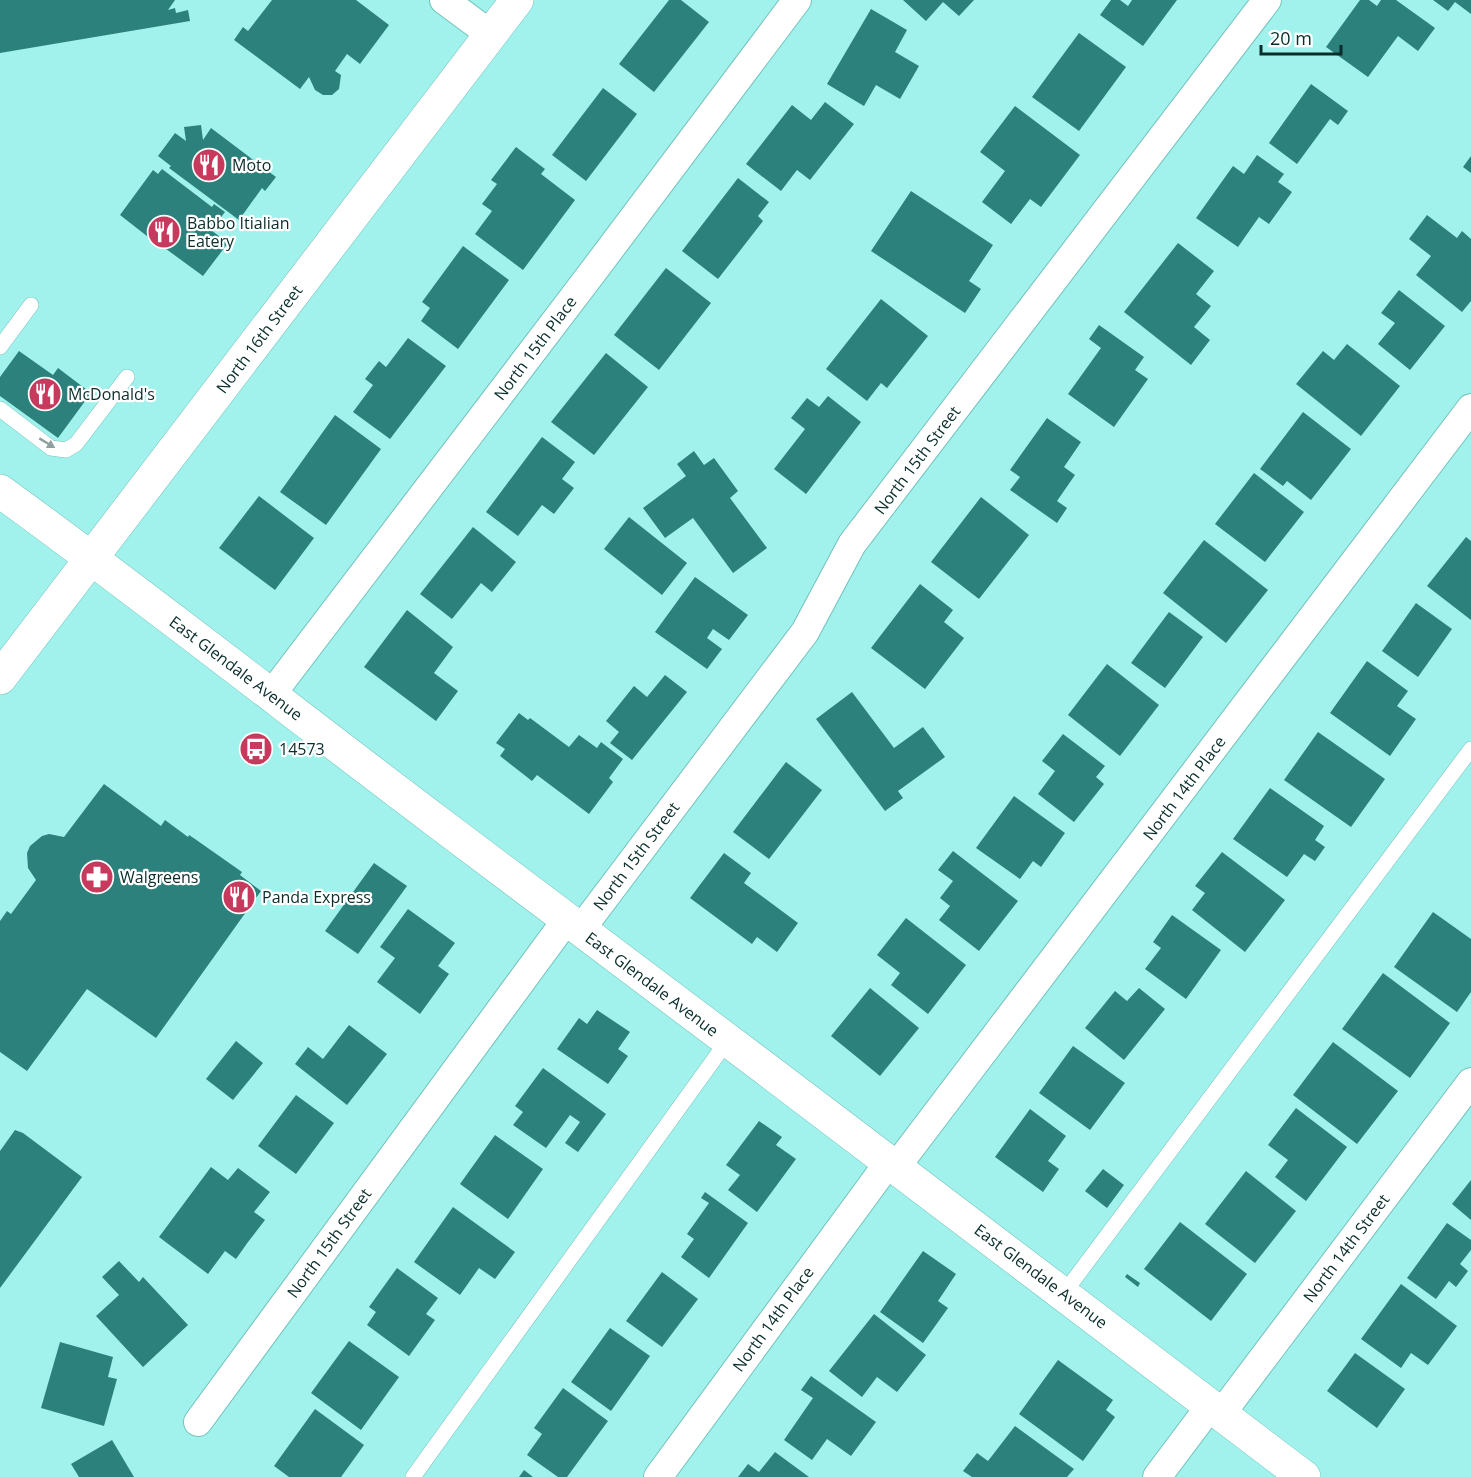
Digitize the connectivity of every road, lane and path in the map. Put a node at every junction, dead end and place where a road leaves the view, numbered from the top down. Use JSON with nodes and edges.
{"nodes":[{"id":1,"x":444,"y":0,"type":"edge"},
{"id":2,"x":517,"y":0,"type":"edge"},
{"id":3,"x":797,"y":0,"type":"edge"},
{"id":4,"x":1267,"y":0,"type":"edge"},
{"id":5,"x":490,"y":34,"type":"junction"},
{"id":6,"x":31,"y":305,"type":"dead end"},
{"id":7,"x":0,"y":347,"type":"edge"},
{"id":8,"x":127,"y":377,"type":"dead end"},
{"id":9,"x":1471,"y":408,"type":"edge"},
{"id":10,"x":0,"y":409,"type":"edge"},
{"id":11,"x":0,"y":491,"type":"edge"},
{"id":12,"x":91,"y":558,"type":"junction"},
{"id":13,"x":0,"y":678,"type":"edge"},
{"id":14,"x":271,"y":695,"type":"junction"},
{"id":15,"x":1471,"y":749,"type":"edge"},
{"id":16,"x":574,"y":924,"type":"junction"},
{"id":17,"x":728,"y":1040,"type":"junction"},
{"id":18,"x":1471,"y":1082,"type":"edge"},
{"id":19,"x":893,"y":1164,"type":"junction"},
{"id":20,"x":1064,"y":1293,"type":"junction"},
{"id":21,"x":1216,"y":1410,"type":"junction"},
{"id":22,"x":198,"y":1422,"type":"dead end"},
{"id":23,"x":413,"y":1477,"type":"edge"},
{"id":24,"x":658,"y":1477,"type":"edge"},
{"id":25,"x":1157,"y":1477,"type":"edge"},
{"id":26,"x":1304,"y":1477,"type":"edge"}],
"edges":[{"from":1,"to":5,"type":"street"},
{"from":2,"to":5,"type":"main road","name":"North 16th Street"},
{"from":3,"to":14,"type":"street","name":"North 15th Place"},
{"from":4,"to":16,"type":"street","name":"North 15th Street"},
{"from":5,"to":12,"type":"main road","name":"North 16th Street"},
{"from":6,"to":7,"type":"lane"},
{"from":10,"to":8,"type":"lane","one_way":true},
{"from":9,"to":19,"type":"street","name":"North 14th Place"},
{"from":11,"to":12,"type":"main road","name":"East Glendale Avenue"},
{"from":12,"to":13,"type":"main road","name":"North 16th Street"},
{"from":12,"to":14,"type":"main road","name":"East Glendale Avenue"},
{"from":14,"to":16,"type":"main road","name":"East Glendale Avenue"},
{"from":15,"to":20,"type":"lane"},
{"from":16,"to":17,"type":"main road","name":"East Glendale Avenue"},
{"from":16,"to":22,"type":"street","name":"North 15th Street"},
{"from":17,"to":19,"type":"main road","name":"East Glendale Avenue"},
{"from":17,"to":23,"type":"lane"},
{"from":18,"to":21,"type":"street","name":"North 14th Street"},
{"from":19,"to":20,"type":"main road","name":"East Glendale Avenue"},
{"from":19,"to":24,"type":"street","name":"North 14th Place"},
{"from":20,"to":21,"type":"main road","name":"East Glendale Avenue"},
{"from":21,"to":25,"type":"street","name":"North 14th Street"},
{"from":21,"to":26,"type":"main road","name":"East Glendale Avenue"}]}
